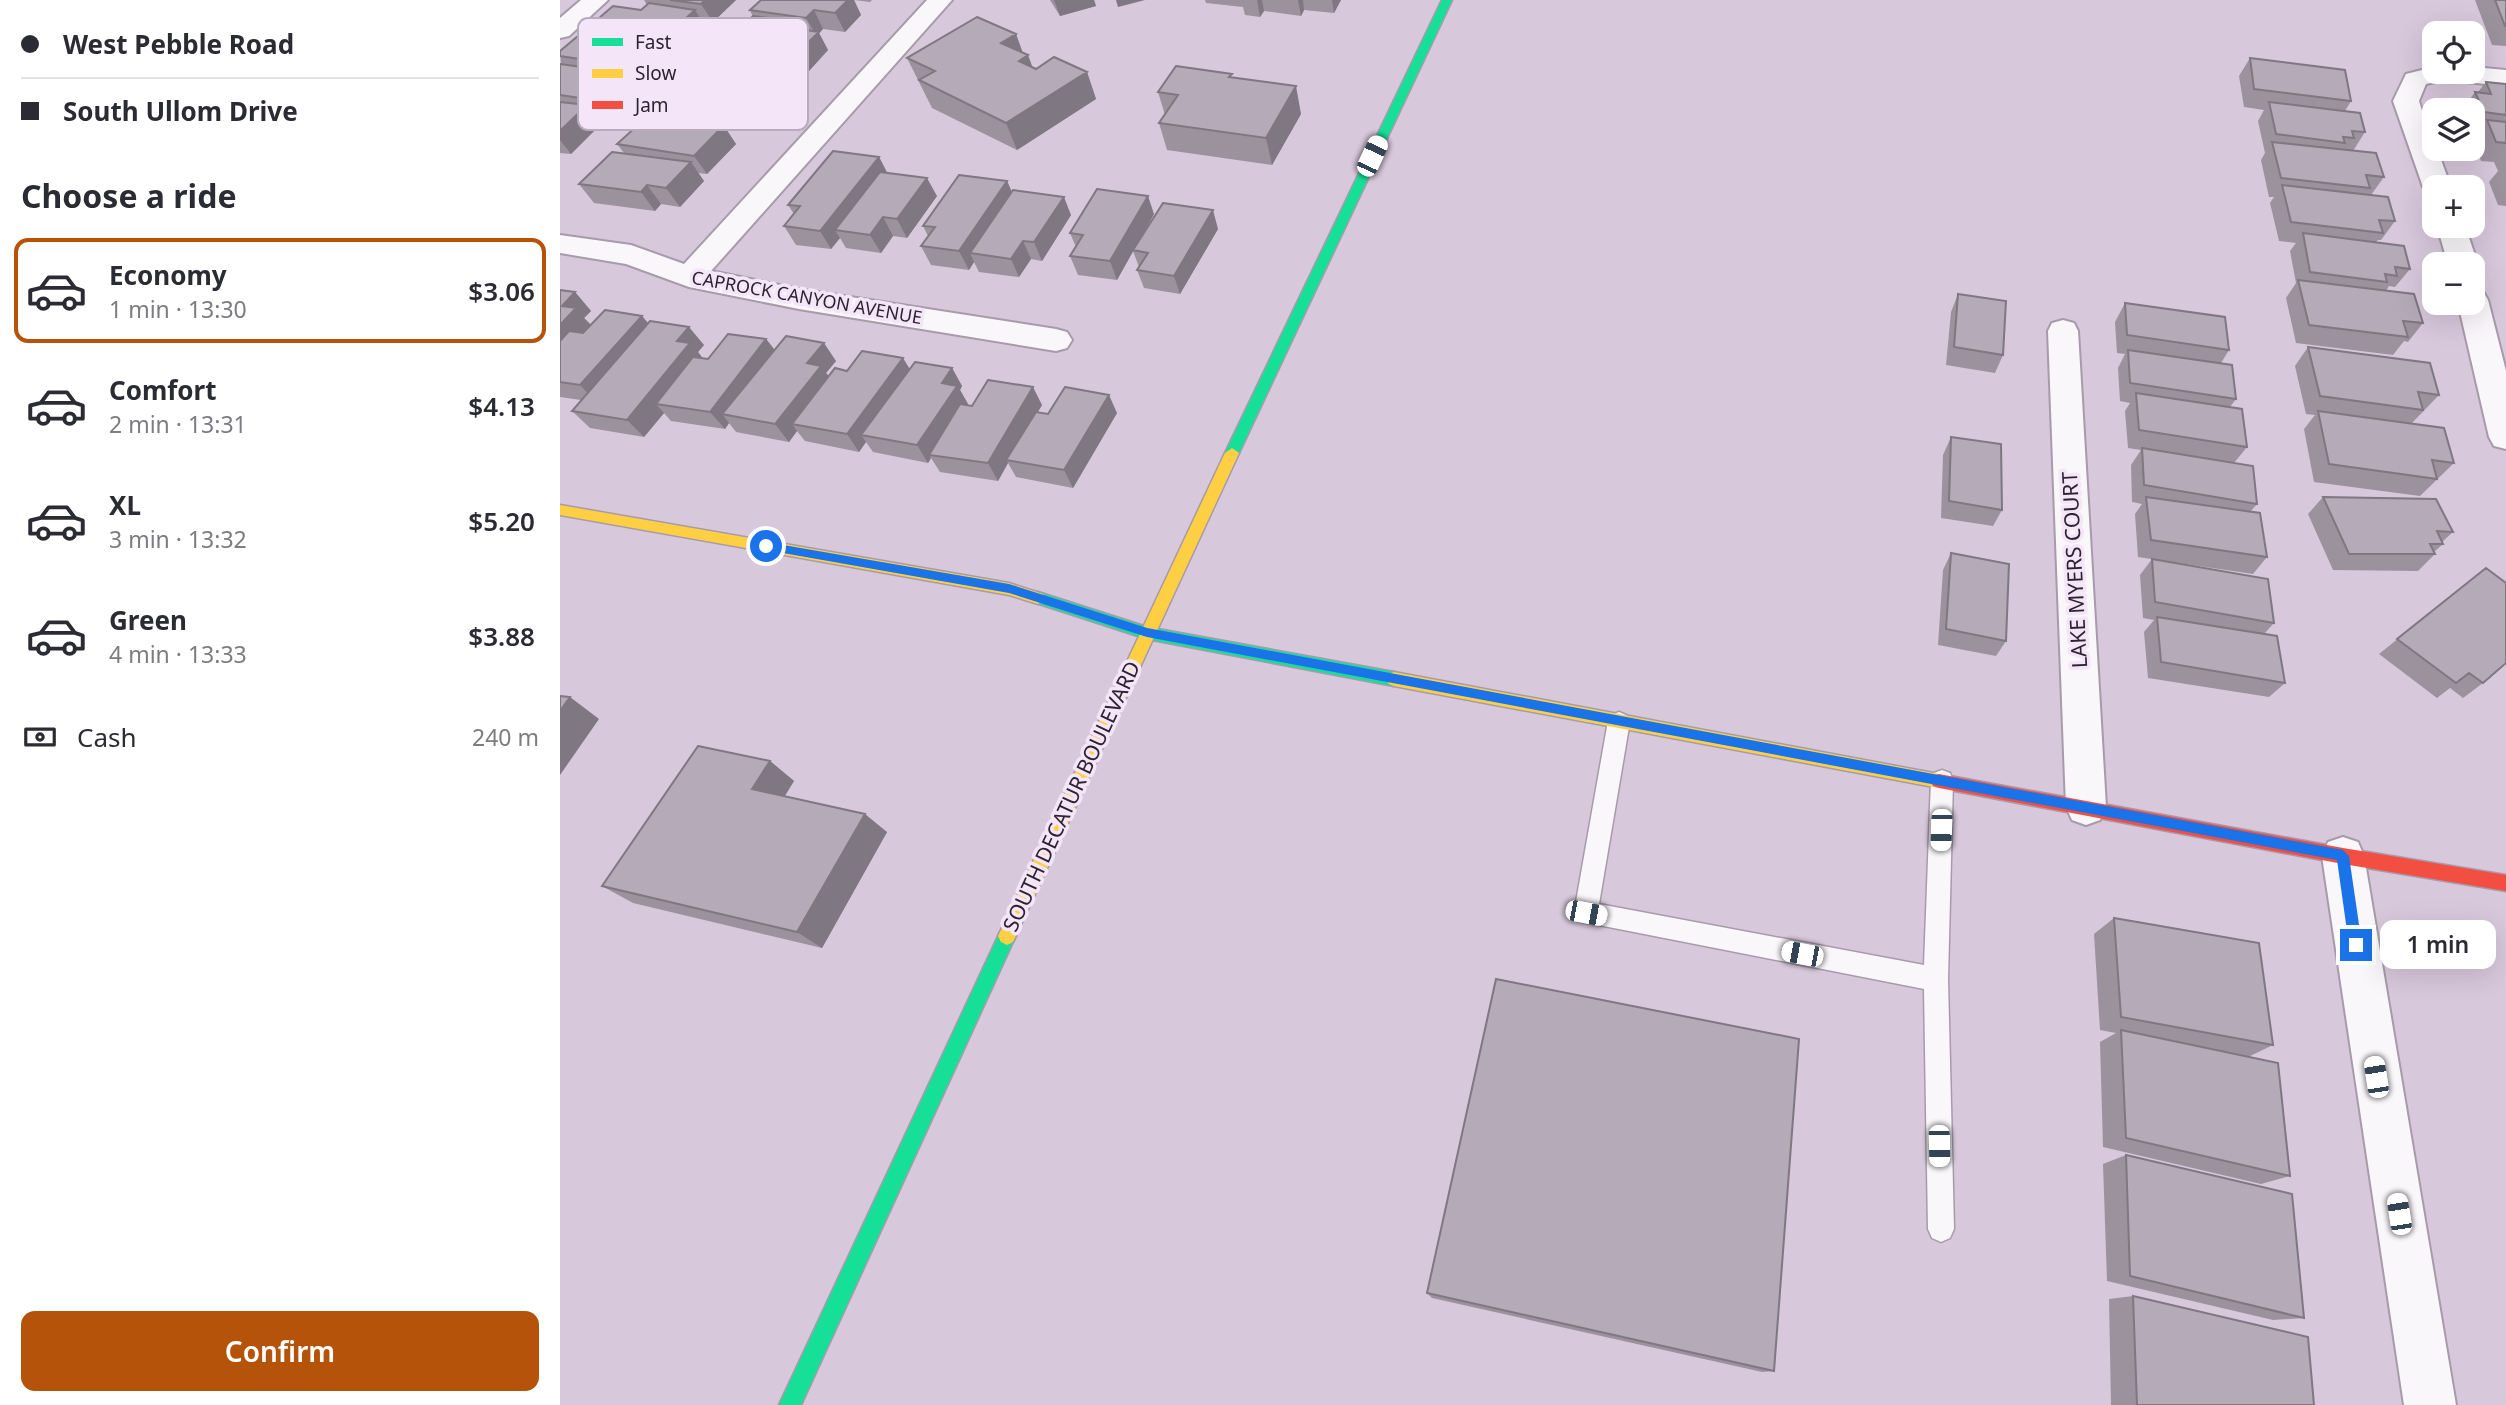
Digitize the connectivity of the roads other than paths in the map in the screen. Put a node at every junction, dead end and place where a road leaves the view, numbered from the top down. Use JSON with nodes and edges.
{"nodes":[{"id":1,"x":596,"y":0,"type":"edge"},
{"id":2,"x":940,"y":0,"type":"edge"},
{"id":3,"x":1447,"y":0,"type":"edge"},
{"id":4,"x":560,"y":31,"type":"edge"},
{"id":5,"x":2506,"y":78,"type":"edge"},
{"id":6,"x":2433,"y":175,"type":"edge"},
{"id":7,"x":560,"y":244,"type":"edge"},
{"id":8,"x":689,"y":277,"type":"junction"},
{"id":9,"x":2477,"y":315,"type":"edge"},
{"id":10,"x":2063,"y":331,"type":"dead end"},
{"id":11,"x":1056,"y":340,"type":"dead end"},
{"id":12,"x":2506,"y":437,"type":"edge"},
{"id":13,"x":560,"y":510,"type":"edge"},
{"id":14,"x":1147,"y":633,"type":"junction"},
{"id":15,"x":1619,"y":721,"type":"junction"},
{"id":16,"x":1942,"y":780,"type":"junction"},
{"id":17,"x":2086,"y":807,"type":"junction"},
{"id":18,"x":2343,"y":856,"type":"junction"},
{"id":19,"x":2506,"y":883,"type":"edge"},
{"id":20,"x":1936,"y":979,"type":"junction"},
{"id":21,"x":1941,"y":1229,"type":"dead end"},
{"id":22,"x":790,"y":1405,"type":"edge"},
{"id":23,"x":2430,"y":1405,"type":"edge"}],
"edges":[{"from":1,"to":4,"type":"street"},
{"from":2,"to":8,"type":"street"},
{"from":3,"to":14,"type":"street","name":"SOUTH DECATUR BOULEVARD"},
{"from":5,"to":6,"type":"street"},
{"from":7,"to":8,"type":"street","name":"CAPROCK CANYON AVENUE"},
{"from":8,"to":11,"type":"street","name":"CAPROCK CANYON AVENUE"},
{"from":9,"to":12,"type":"street"},
{"from":10,"to":17,"type":"street","name":"LAKE MYERS COURT"},
{"from":13,"to":14,"type":"street"},
{"from":14,"to":15,"type":"street"},
{"from":14,"to":22,"type":"street","name":"SOUTH DECATUR BOULEVARD"},
{"from":15,"to":16,"type":"street"},
{"from":15,"to":20,"type":"lane"},
{"from":16,"to":17,"type":"street"},
{"from":16,"to":20,"type":"lane"},
{"from":17,"to":18,"type":"street"},
{"from":18,"to":19,"type":"street"},
{"from":18,"to":23,"type":"street"},
{"from":20,"to":21,"type":"lane"}]}
